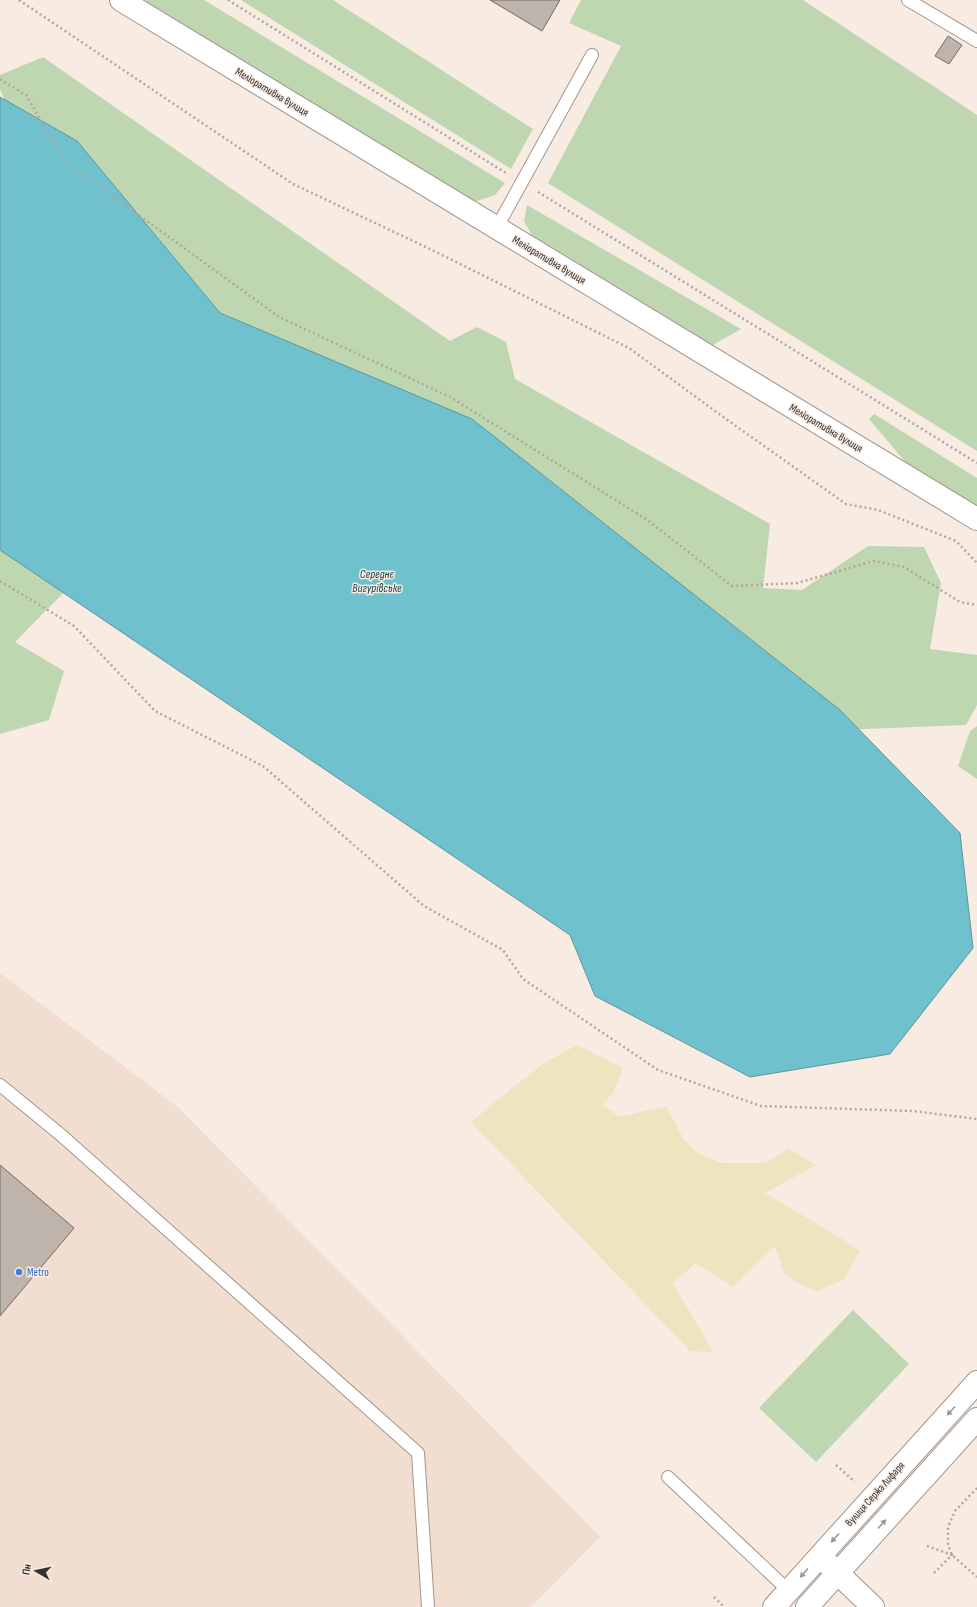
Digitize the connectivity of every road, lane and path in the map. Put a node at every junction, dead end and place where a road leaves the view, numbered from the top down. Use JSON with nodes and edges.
{"nodes":[{"id":1,"x":20,"y":0,"type":"edge"},
{"id":2,"x":121,"y":0,"type":"edge"},
{"id":3,"x":228,"y":0,"type":"edge"},
{"id":4,"x":908,"y":0,"type":"edge"},
{"id":5,"x":977,"y":41,"type":"edge"},
{"id":6,"x":592,"y":55,"type":"dead end"},
{"id":7,"x":0,"y":79,"type":"edge"},
{"id":8,"x":522,"y":182,"type":"junction"},
{"id":9,"x":496,"y":229,"type":"junction"},
{"id":10,"x":977,"y":463,"type":"edge"},
{"id":11,"x":977,"y":519,"type":"edge"},
{"id":12,"x":977,"y":563,"type":"edge"},
{"id":13,"x":0,"y":581,"type":"edge"},
{"id":14,"x":977,"y":604,"type":"edge"},
{"id":15,"x":0,"y":1085,"type":"edge"},
{"id":16,"x":977,"y":1119,"type":"edge"},
{"id":17,"x":977,"y":1382,"type":"edge"},
{"id":18,"x":977,"y":1419,"type":"edge"},
{"id":19,"x":836,"y":1465,"type":"dead end"},
{"id":20,"x":668,"y":1477,"type":"dead end"},
{"id":21,"x":860,"y":1486,"type":"dead end"},
{"id":22,"x":977,"y":1488,"type":"edge"},
{"id":23,"x":927,"y":1546,"type":"dead end"},
{"id":24,"x":952,"y":1555,"type":"junction"},
{"id":25,"x":820,"y":1556,"type":"junction"},
{"id":26,"x":837,"y":1573,"type":"junction"},
{"id":27,"x":934,"y":1573,"type":"dead end"},
{"id":28,"x":977,"y":1577,"type":"edge"},
{"id":29,"x":788,"y":1591,"type":"junction"},
{"id":30,"x":714,"y":1597,"type":"dead end"},
{"id":31,"x":428,"y":1607,"type":"edge"},
{"id":32,"x":724,"y":1607,"type":"edge"},
{"id":33,"x":774,"y":1607,"type":"edge"},
{"id":34,"x":807,"y":1607,"type":"edge"},
{"id":35,"x":873,"y":1607,"type":"edge"}],
"edges":[{"from":1,"to":12,"type":"path"},
{"from":2,"to":9,"type":"street","name":"Меліоративна вулиця"},
{"from":3,"to":8,"type":"path"},
{"from":4,"to":5,"type":"lane"},
{"from":6,"to":8,"type":"lane"},
{"from":7,"to":14,"type":"path"},
{"from":8,"to":9,"type":"lane"},
{"from":8,"to":10,"type":"path"},
{"from":9,"to":11,"type":"street","name":"Меліоративна вулиця"},
{"from":13,"to":16,"type":"path"},
{"from":15,"to":31,"type":"lane"},
{"from":17,"to":25,"type":"street","name":"вулиця Сержа Лифаря","one_way":true},
{"from":26,"to":18,"type":"street","one_way":true},
{"from":19,"to":21,"type":"path"},
{"from":20,"to":29,"type":"lane"},
{"from":22,"to":24,"type":"path"},
{"from":23,"to":24,"type":"path"},
{"from":24,"to":27,"type":"path"},
{"from":24,"to":28,"type":"path"},
{"from":25,"to":26,"type":"street"},
{"from":25,"to":29,"type":"street","name":"вулиця Сержа Лифаря","one_way":true},
{"from":26,"to":34,"type":"street"},
{"from":26,"to":35,"type":"street"},
{"from":29,"to":33,"type":"street","name":"вулиця Сержа Лифаря"},
{"from":30,"to":32,"type":"path"}]}
